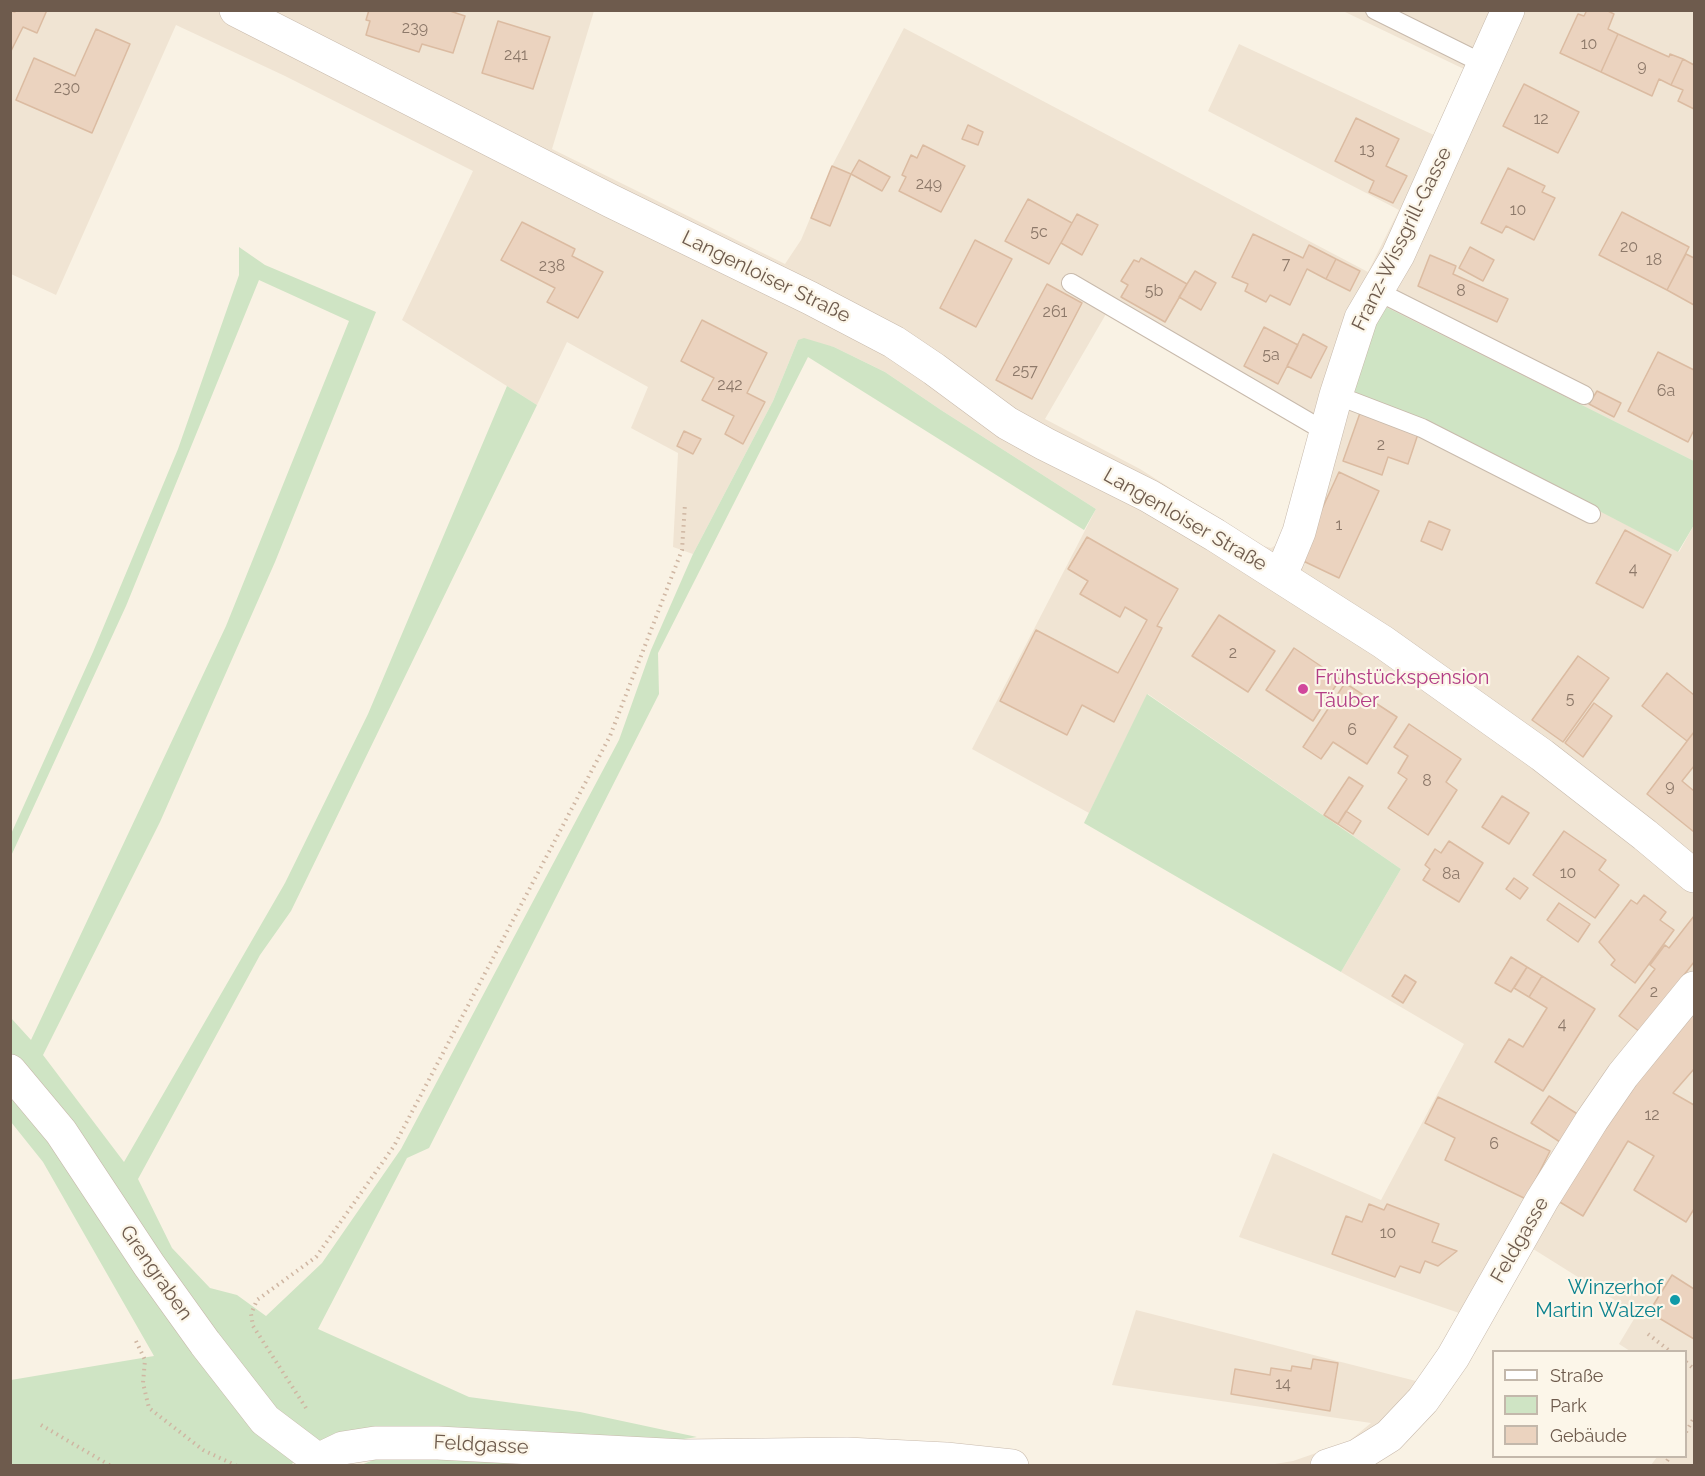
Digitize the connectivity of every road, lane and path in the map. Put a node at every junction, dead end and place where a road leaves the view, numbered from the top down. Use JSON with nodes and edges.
{"nodes":[{"id":1,"x":236,"y":10,"type":"edge"},
{"id":2,"x":1375,"y":10,"type":"edge"},
{"id":3,"x":1508,"y":10,"type":"edge"},
{"id":4,"x":1484,"y":64,"type":"junction"},
{"id":5,"x":1071,"y":283,"type":"dead end"},
{"id":6,"x":1377,"y":291,"type":"junction"},
{"id":7,"x":1336,"y":394,"type":"junction"},
{"id":8,"x":1584,"y":395,"type":"dead end"},
{"id":9,"x":1326,"y":432,"type":"junction"},
{"id":10,"x":685,"y":504,"type":"dead end"},
{"id":11,"x":1590,"y":514,"type":"dead end"},
{"id":12,"x":1278,"y":574,"type":"junction"},
{"id":13,"x":1695,"y":876,"type":"edge"},
{"id":14,"x":1695,"y":988,"type":"edge"},
{"id":15,"x":10,"y":1071,"type":"edge"},
{"id":16,"x":1648,"y":1334,"type":"dead end"},
{"id":17,"x":136,"y":1341,"type":"dead end"},
{"id":18,"x":1668,"y":1350,"type":"edge"},
{"id":19,"x":310,"y":1414,"type":"dead end"},
{"id":20,"x":41,"y":1425,"type":"dead end"},
{"id":21,"x":317,"y":1463,"type":"edge"},
{"id":22,"x":111,"y":1466,"type":"edge"},
{"id":23,"x":237,"y":1466,"type":"edge"},
{"id":24,"x":1012,"y":1466,"type":"edge"},
{"id":25,"x":1327,"y":1466,"type":"edge"}],
"edges":[{"from":1,"to":12,"type":"street","name":"Langenloiser Straße"},
{"from":2,"to":4,"type":"lane"},
{"from":3,"to":4,"type":"street","name":"Franz-Wissgrill-Gasse"},
{"from":4,"to":6,"type":"street","name":"Franz-Wissgrill-Gasse"},
{"from":5,"to":9,"type":"lane"},
{"from":6,"to":7,"type":"street","name":"Franz-Wissgrill-Gasse"},
{"from":6,"to":8,"type":"lane"},
{"from":7,"to":9,"type":"street","name":"Franz-Wissgrill-Gasse"},
{"from":7,"to":11,"type":"lane"},
{"from":9,"to":12,"type":"street","name":"Franz-Wissgrill-Gasse"},
{"from":10,"to":19,"type":"path"},
{"from":12,"to":13,"type":"street","name":"Langenloiser Straße"},
{"from":14,"to":25,"type":"street","name":"Feldgasse"},
{"from":15,"to":21,"type":"street","name":"Grengraben"},
{"from":16,"to":18,"type":"path"},
{"from":17,"to":23,"type":"path"},
{"from":20,"to":22,"type":"path"},
{"from":21,"to":24,"type":"street","name":"Feldgasse"}]}
